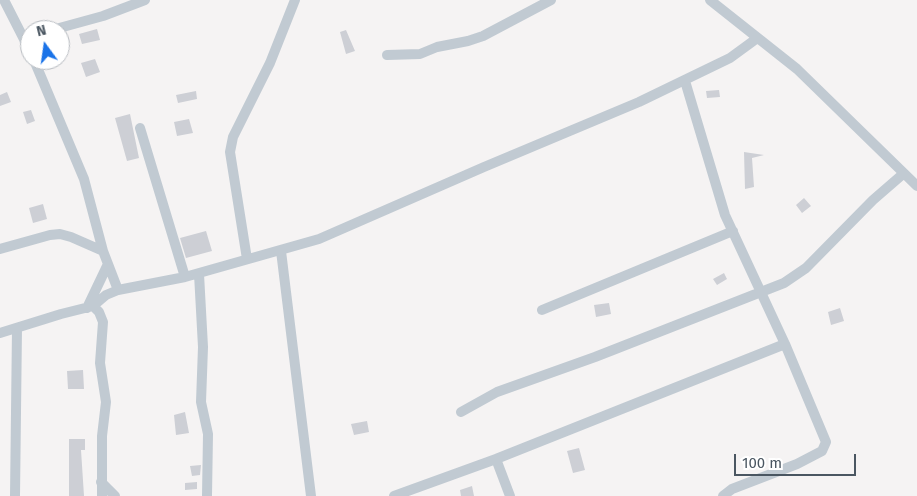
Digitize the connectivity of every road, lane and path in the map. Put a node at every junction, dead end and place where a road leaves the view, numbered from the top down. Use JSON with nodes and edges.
{"nodes":[{"id":1,"x":4,"y":0,"type":"edge"},
{"id":2,"x":145,"y":0,"type":"edge"},
{"id":3,"x":295,"y":0,"type":"edge"},
{"id":4,"x":551,"y":0,"type":"edge"},
{"id":5,"x":710,"y":0,"type":"edge"},
{"id":6,"x":70,"y":25,"type":"edge"},
{"id":7,"x":20,"y":26,"type":"edge"},
{"id":8,"x":756,"y":39,"type":"junction"},
{"id":9,"x":387,"y":55,"type":"dead end"},
{"id":10,"x":38,"y":70,"type":"edge"},
{"id":11,"x":685,"y":80,"type":"junction"},
{"id":12,"x":140,"y":128,"type":"dead end"},
{"id":13,"x":903,"y":174,"type":"junction"},
{"id":14,"x":917,"y":186,"type":"edge"},
{"id":15,"x":732,"y":230,"type":"junction"},
{"id":16,"x":0,"y":249,"type":"edge"},
{"id":17,"x":281,"y":251,"type":"junction"},
{"id":18,"x":103,"y":252,"type":"junction"},
{"id":19,"x":246,"y":259,"type":"junction"},
{"id":20,"x":108,"y":264,"type":"junction"},
{"id":21,"x":199,"y":274,"type":"junction"},
{"id":22,"x":185,"y":277,"type":"junction"},
{"id":23,"x":118,"y":290,"type":"junction"},
{"id":24,"x":762,"y":294,"type":"junction"},
{"id":25,"x":90,"y":307,"type":"junction"},
{"id":26,"x":542,"y":310,"type":"dead end"},
{"id":27,"x":17,"y":328,"type":"junction"},
{"id":28,"x":0,"y":333,"type":"edge"},
{"id":29,"x":784,"y":344,"type":"junction"},
{"id":30,"x":461,"y":412,"type":"dead end"},
{"id":31,"x":496,"y":459,"type":"junction"},
{"id":32,"x":101,"y":482,"type":"junction"},
{"id":33,"x":15,"y":496,"type":"edge"},
{"id":34,"x":102,"y":496,"type":"edge"},
{"id":35,"x":114,"y":496,"type":"edge"},
{"id":36,"x":207,"y":496,"type":"edge"},
{"id":37,"x":311,"y":496,"type":"edge"},
{"id":38,"x":394,"y":496,"type":"edge"},
{"id":39,"x":510,"y":496,"type":"edge"},
{"id":40,"x":722,"y":496,"type":"edge"}],
"edges":[{"from":1,"to":7,"type":"street"},
{"from":2,"to":6,"type":"street"},
{"from":3,"to":19,"type":"street"},
{"from":4,"to":9,"type":"street"},
{"from":5,"to":8,"type":"street"},
{"from":8,"to":11,"type":"street"},
{"from":8,"to":13,"type":"street"},
{"from":10,"to":18,"type":"street"},
{"from":11,"to":15,"type":"street"},
{"from":11,"to":17,"type":"street"},
{"from":12,"to":22,"type":"street"},
{"from":13,"to":14,"type":"street"},
{"from":13,"to":24,"type":"street"},
{"from":15,"to":24,"type":"street"},
{"from":15,"to":26,"type":"street"},
{"from":16,"to":18,"type":"street"},
{"from":17,"to":19,"type":"street"},
{"from":17,"to":37,"type":"street"},
{"from":18,"to":20,"type":"street"},
{"from":19,"to":21,"type":"street"},
{"from":20,"to":23,"type":"street"},
{"from":20,"to":25,"type":"street"},
{"from":21,"to":22,"type":"street"},
{"from":21,"to":36,"type":"street"},
{"from":22,"to":23,"type":"street"},
{"from":23,"to":25,"type":"street"},
{"from":24,"to":29,"type":"street"},
{"from":24,"to":30,"type":"street"},
{"from":25,"to":27,"type":"street"},
{"from":25,"to":32,"type":"street"},
{"from":27,"to":28,"type":"street"},
{"from":27,"to":33,"type":"street"},
{"from":29,"to":31,"type":"street"},
{"from":29,"to":40,"type":"street"},
{"from":31,"to":38,"type":"street"},
{"from":31,"to":39,"type":"street"},
{"from":32,"to":34,"type":"street"},
{"from":32,"to":35,"type":"street"}]}
